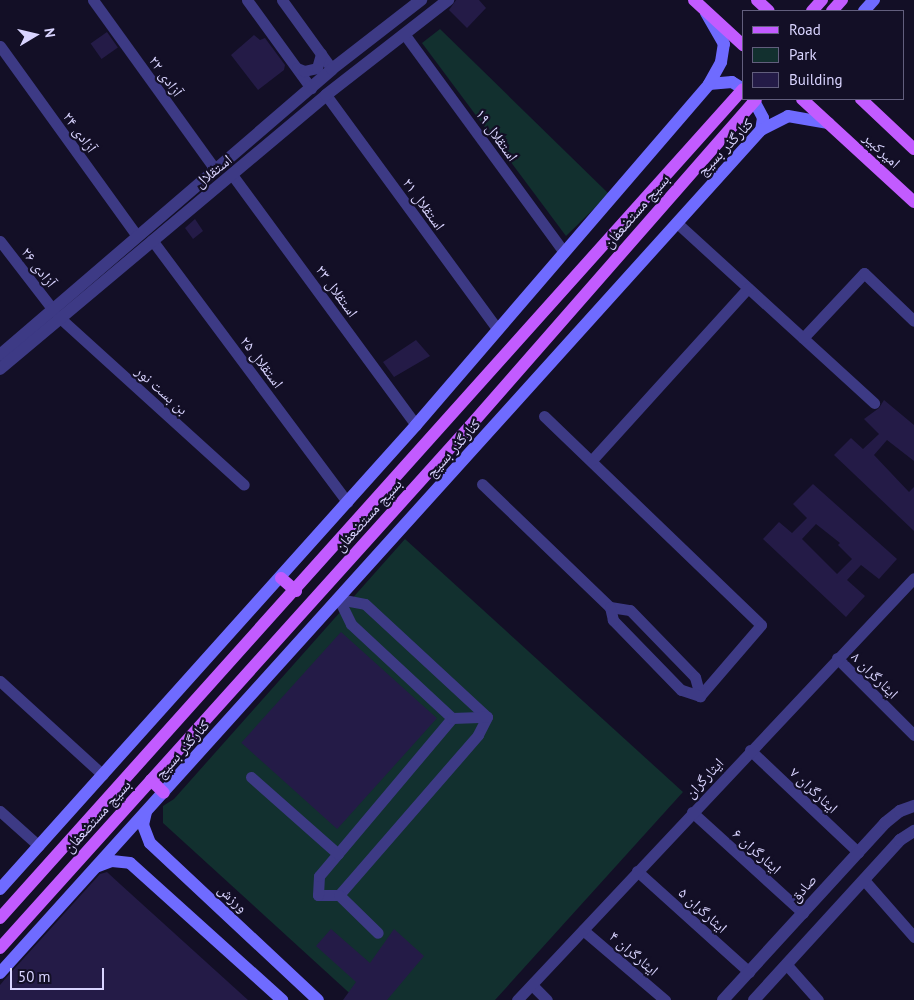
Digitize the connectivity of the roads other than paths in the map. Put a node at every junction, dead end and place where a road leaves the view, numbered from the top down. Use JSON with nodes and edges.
{"nodes":[{"id":1,"x":93,"y":0,"type":"edge"},
{"id":2,"x":247,"y":0,"type":"edge"},
{"id":3,"x":282,"y":0,"type":"edge"},
{"id":4,"x":421,"y":0,"type":"edge"},
{"id":5,"x":448,"y":0,"type":"edge"},
{"id":6,"x":757,"y":0,"type":"edge"},
{"id":7,"x":822,"y":0,"type":"edge"},
{"id":8,"x":842,"y":0,"type":"edge"},
{"id":9,"x":874,"y":0,"type":"edge"},
{"id":10,"x":699,"y":4,"type":"edge"},
{"id":11,"x":767,"y":10,"type":"edge"},
{"id":12,"x":813,"y":10,"type":"edge"},
{"id":13,"x":833,"y":10,"type":"edge"},
{"id":14,"x":865,"y":10,"type":"edge"},
{"id":15,"x":405,"y":35,"type":"junction"},
{"id":16,"x":742,"y":44,"type":"edge"},
{"id":17,"x":0,"y":46,"type":"edge"},
{"id":18,"x":321,"y":54,"type":"junction"},
{"id":19,"x":297,"y":68,"type":"junction"},
{"id":20,"x":332,"y":69,"type":"junction"},
{"id":21,"x":709,"y":84,"type":"junction"},
{"id":22,"x":311,"y":88,"type":"junction"},
{"id":23,"x":742,"y":88,"type":"edge"},
{"id":24,"x":742,"y":90,"type":"edge"},
{"id":25,"x":326,"y":95,"type":"junction"},
{"id":26,"x":753,"y":100,"type":"edge"},
{"id":27,"x":754,"y":100,"type":"edge"},
{"id":28,"x":803,"y":100,"type":"edge"},
{"id":29,"x":862,"y":100,"type":"edge"},
{"id":30,"x":274,"y":119,"type":"junction"},
{"id":31,"x":828,"y":122,"type":"junction"},
{"id":32,"x":761,"y":130,"type":"junction"},
{"id":33,"x":284,"y":132,"type":"junction"},
{"id":34,"x":914,"y":149,"type":"edge"},
{"id":35,"x":215,"y":169,"type":"junction"},
{"id":36,"x":233,"y":176,"type":"junction"},
{"id":37,"x":914,"y":202,"type":"edge"},
{"id":38,"x":677,"y":223,"type":"junction"},
{"id":39,"x":137,"y":236,"type":"junction"},
{"id":40,"x":152,"y":240,"type":"junction"},
{"id":41,"x":0,"y":241,"type":"edge"},
{"id":42,"x":564,"y":252,"type":"junction"},
{"id":43,"x":748,"y":288,"type":"junction"},
{"id":44,"x":57,"y":315,"type":"junction"},
{"id":45,"x":914,"y":321,"type":"edge"},
{"id":46,"x":497,"y":329,"type":"junction"},
{"id":47,"x":803,"y":338,"type":"junction"},
{"id":48,"x":0,"y":355,"type":"edge"},
{"id":49,"x":0,"y":369,"type":"edge"},
{"id":50,"x":874,"y":403,"type":"dead end"},
{"id":51,"x":544,"y":416,"type":"dead end"},
{"id":52,"x":416,"y":425,"type":"junction"},
{"id":53,"x":592,"y":460,"type":"junction"},
{"id":54,"x":482,"y":484,"type":"dead end"},
{"id":55,"x":244,"y":485,"type":"dead end"},
{"id":56,"x":347,"y":502,"type":"junction"},
{"id":57,"x":281,"y":578,"type":"junction"},
{"id":58,"x":914,"y":578,"type":"edge"},
{"id":59,"x":296,"y":591,"type":"junction"},
{"id":60,"x":339,"y":599,"type":"junction"},
{"id":61,"x":610,"y":606,"type":"junction"},
{"id":62,"x":837,"y":658,"type":"junction"},
{"id":63,"x":0,"y":681,"type":"edge"},
{"id":64,"x":700,"y":696,"type":"junction"},
{"id":65,"x":487,"y":717,"type":"junction"},
{"id":66,"x":452,"y":718,"type":"junction"},
{"id":67,"x":914,"y":736,"type":"edge"},
{"id":68,"x":750,"y":750,"type":"junction"},
{"id":69,"x":103,"y":775,"type":"junction"},
{"id":70,"x":251,"y":778,"type":"dead end"},
{"id":71,"x":152,"y":780,"type":"junction"},
{"id":72,"x":164,"y":793,"type":"junction"},
{"id":73,"x":914,"y":806,"type":"edge"},
{"id":74,"x":0,"y":811,"type":"edge"},
{"id":75,"x":146,"y":812,"type":"junction"},
{"id":76,"x":692,"y":812,"type":"junction"},
{"id":77,"x":914,"y":831,"type":"edge"},
{"id":78,"x":38,"y":846,"type":"junction"},
{"id":79,"x":858,"y":852,"type":"junction"},
{"id":80,"x":338,"y":854,"type":"junction"},
{"id":81,"x":96,"y":866,"type":"junction"},
{"id":82,"x":637,"y":871,"type":"junction"},
{"id":83,"x":864,"y":880,"type":"junction"},
{"id":84,"x":0,"y":889,"type":"edge"},
{"id":85,"x":340,"y":895,"type":"junction"},
{"id":86,"x":803,"y":912,"type":"junction"},
{"id":87,"x":0,"y":918,"type":"edge"},
{"id":88,"x":583,"y":930,"type":"junction"},
{"id":89,"x":378,"y":933,"type":"dead end"},
{"id":90,"x":914,"y":937,"type":"edge"},
{"id":91,"x":0,"y":948,"type":"edge"},
{"id":92,"x":770,"y":948,"type":"junction"},
{"id":93,"x":786,"y":964,"type":"junction"},
{"id":94,"x":749,"y":972,"type":"junction"},
{"id":95,"x":0,"y":973,"type":"edge"},
{"id":96,"x":532,"y":985,"type":"junction"},
{"id":97,"x":282,"y":1000,"type":"edge"},
{"id":98,"x":318,"y":1000,"type":"edge"},
{"id":99,"x":518,"y":1000,"type":"edge"},
{"id":100,"x":547,"y":1000,"type":"edge"},
{"id":101,"x":665,"y":1000,"type":"edge"},
{"id":102,"x":723,"y":1000,"type":"edge"},
{"id":103,"x":754,"y":1000,"type":"edge"},
{"id":104,"x":818,"y":1000,"type":"edge"}],
"edges":[{"from":1,"to":35,"type":"street","name":"آزادی ۲۲"},
{"from":2,"to":19,"type":"street"},
{"from":3,"to":18,"type":"street"},
{"from":4,"to":20,"type":"street","name":"استقلال"},
{"from":5,"to":15,"type":"street","name":"استقلال"},
{"from":6,"to":11,"type":"main road"},
{"from":7,"to":12,"type":"main road"},
{"from":8,"to":13,"type":"main road"},
{"from":9,"to":14,"type":"main road"},
{"from":10,"to":16,"type":"main road"},
{"from":10,"to":21,"type":"main road"},
{"from":15,"to":25,"type":"street","name":"استقلال"},
{"from":15,"to":42,"type":"street","name":"استقلال ۱۹"},
{"from":17,"to":39,"type":"street","name":"آزادی ۲۴"},
{"from":18,"to":19,"type":"street"},
{"from":18,"to":20,"type":"street"},
{"from":19,"to":22,"type":"street"},
{"from":20,"to":22,"type":"street","name":"استقلال"},
{"from":21,"to":23,"type":"main road"},
{"from":21,"to":42,"type":"main road"},
{"from":22,"to":30,"type":"street","name":"استقلال"},
{"from":24,"to":59,"type":"main road","name":"بسیج مستضعفان"},
{"from":25,"to":33,"type":"street","name":"استقلال"},
{"from":25,"to":46,"type":"street","name":"استقلال ۲۱"},
{"from":26,"to":71,"type":"main road","name":"بسیج مستضعفان","bridge":true},
{"from":27,"to":32,"type":"main road"},
{"from":28,"to":31,"type":"main road","name":"امیرکبیر"},
{"from":29,"to":34,"type":"main road","name":"امیرکبیر"},
{"from":30,"to":33,"type":"street"},
{"from":30,"to":35,"type":"street","name":"استقلال"},
{"from":31,"to":32,"type":"main road","name":"کنارگذر بسیج"},
{"from":31,"to":37,"type":"main road","name":"امیرکبیر"},
{"from":32,"to":38,"type":"main road","name":"کنارگذر بسیج"},
{"from":33,"to":36,"type":"street","name":"استقلال"},
{"from":35,"to":39,"type":"street","name":"استقلال"},
{"from":36,"to":40,"type":"street","name":"استقلال"},
{"from":36,"to":52,"type":"street","name":"استقلال ۲۳"},
{"from":38,"to":43,"type":"street"},
{"from":38,"to":60,"type":"main road","name":"کنارگذر بسیج"},
{"from":39,"to":44,"type":"street","name":"استقلال"},
{"from":40,"to":44,"type":"street","name":"استقلال"},
{"from":40,"to":56,"type":"street","name":"استقلال ۲۵"},
{"from":41,"to":44,"type":"street","name":"آزادی ۲۶"},
{"from":42,"to":46,"type":"main road"},
{"from":43,"to":47,"type":"street"},
{"from":43,"to":53,"type":"street"},
{"from":44,"to":48,"type":"street","name":"استقلال"},
{"from":44,"to":49,"type":"street","name":"استقلال"},
{"from":44,"to":55,"type":"street","name":"بن بست نور"},
{"from":45,"to":47,"type":"street"},
{"from":46,"to":52,"type":"main road"},
{"from":47,"to":50,"type":"street"},
{"from":51,"to":53,"type":"street"},
{"from":52,"to":56,"type":"main road"},
{"from":53,"to":64,"type":"street"},
{"from":54,"to":61,"type":"street"},
{"from":56,"to":57,"type":"main road"},
{"from":57,"to":59,"type":"main road"},
{"from":57,"to":69,"type":"main road"},
{"from":58,"to":62,"type":"street","name":"ایثارگران"},
{"from":59,"to":87,"type":"main road","name":"بسیج مستضعفان"},
{"from":60,"to":65,"type":"street"},
{"from":60,"to":66,"type":"street"},
{"from":60,"to":72,"type":"main road","name":"کنارگذر بسیج"},
{"from":61,"to":64,"type":"street"},
{"from":61,"to":64,"type":"street"},
{"from":62,"to":67,"type":"street","name":"ایثارگران ۸"},
{"from":62,"to":68,"type":"street","name":"ایثارگران"},
{"from":63,"to":69,"type":"street"},
{"from":65,"to":66,"type":"street"},
{"from":65,"to":85,"type":"street"},
{"from":66,"to":80,"type":"street"},
{"from":68,"to":76,"type":"street","name":"ایثارگران"},
{"from":68,"to":79,"type":"street","name":"ایثارگران ۷"},
{"from":69,"to":78,"type":"main road"},
{"from":70,"to":80,"type":"street"},
{"from":71,"to":72,"type":"main road"},
{"from":71,"to":91,"type":"main road","name":"بسیج مستضعفان"},
{"from":72,"to":75,"type":"main road","name":"کنارگذر بسیج"},
{"from":73,"to":79,"type":"street","name":"صادق"},
{"from":74,"to":78,"type":"street"},
{"from":75,"to":81,"type":"main road","name":"کنارگذر بسیج"},
{"from":75,"to":98,"type":"main road","name":"ورزش"},
{"from":76,"to":82,"type":"street","name":"ایثارگران"},
{"from":76,"to":86,"type":"street","name":"ایثارگران ۶"},
{"from":77,"to":83,"type":"street"},
{"from":78,"to":84,"type":"main road"},
{"from":79,"to":86,"type":"street","name":"صادق"},
{"from":80,"to":85,"type":"street"},
{"from":81,"to":95,"type":"main road","name":"کنارگذر بسیج"},
{"from":81,"to":97,"type":"main road"},
{"from":82,"to":88,"type":"street","name":"ایثارگران"},
{"from":82,"to":94,"type":"street","name":"ایثارگران ۵"},
{"from":83,"to":90,"type":"street"},
{"from":83,"to":93,"type":"street"},
{"from":85,"to":89,"type":"street"},
{"from":86,"to":92,"type":"street","name":"صادق"},
{"from":88,"to":96,"type":"street","name":"ایثارگران"},
{"from":88,"to":101,"type":"street","name":"ایثارگران ۴"},
{"from":92,"to":93,"type":"street"},
{"from":92,"to":94,"type":"street","name":"صادق"},
{"from":93,"to":103,"type":"street"},
{"from":93,"to":104,"type":"street"},
{"from":94,"to":102,"type":"street","name":"صادق"},
{"from":96,"to":99,"type":"street","name":"ایثارگران"},
{"from":96,"to":100,"type":"street"}]}
